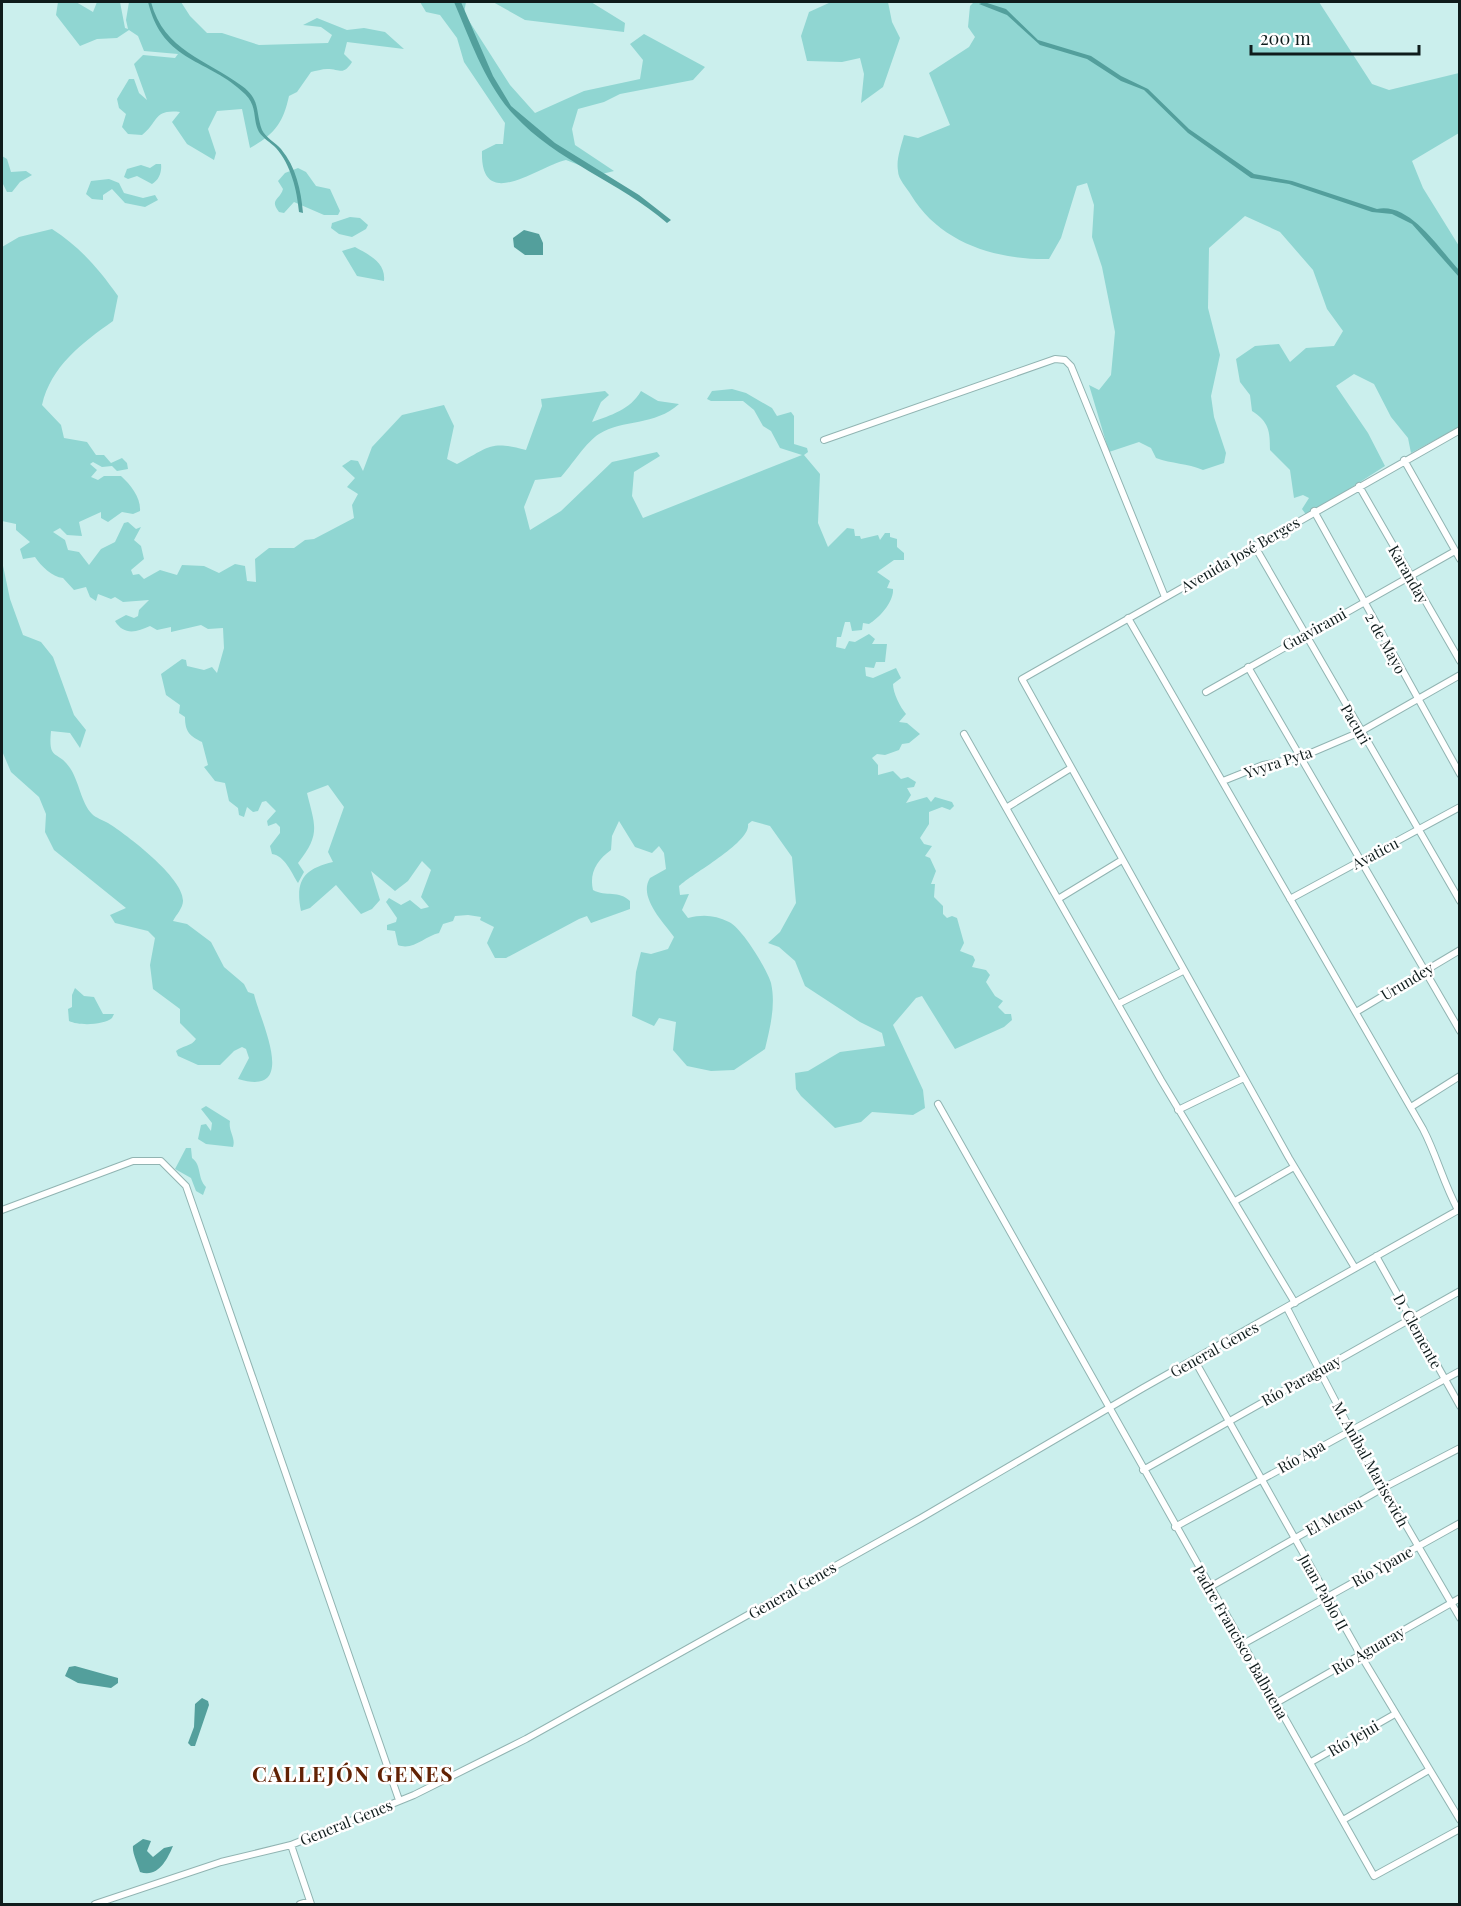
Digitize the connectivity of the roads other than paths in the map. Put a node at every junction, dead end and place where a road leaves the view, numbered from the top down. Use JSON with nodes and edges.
{"nodes":[{"id":1,"x":1457,"y":431,"type":"edge"},
{"id":2,"x":824,"y":440,"type":"dead end"},
{"id":3,"x":1460,"y":440,"type":"edge"},
{"id":4,"x":1404,"y":460,"type":"junction"},
{"id":5,"x":1359,"y":486,"type":"junction"},
{"id":6,"x":1314,"y":511,"type":"junction"},
{"id":7,"x":1254,"y":545,"type":"junction"},
{"id":8,"x":1455,"y":551,"type":"junction"},
{"id":9,"x":1460,"y":559,"type":"edge"},
{"id":10,"x":1410,"y":576,"type":"junction"},
{"id":11,"x":1165,"y":597,"type":"junction"},
{"id":12,"x":1363,"y":602,"type":"junction"},
{"id":13,"x":1128,"y":618,"type":"junction"},
{"id":14,"x":1305,"y":634,"type":"junction"},
{"id":15,"x":1460,"y":661,"type":"edge"},
{"id":16,"x":1248,"y":667,"type":"junction"},
{"id":17,"x":1460,"y":675,"type":"edge"},
{"id":18,"x":1206,"y":692,"type":"dead end"},
{"id":19,"x":1417,"y":700,"type":"junction"},
{"id":20,"x":1360,"y":732,"type":"junction"},
{"id":21,"x":964,"y":734,"type":"dead end"},
{"id":22,"x":1299,"y":758,"type":"junction"},
{"id":23,"x":1071,"y":768,"type":"junction"},
{"id":24,"x":1460,"y":774,"type":"edge"},
{"id":25,"x":1222,"y":781,"type":"junction"},
{"id":26,"x":1460,"y":807,"type":"edge"},
{"id":27,"x":1006,"y":808,"type":"junction"},
{"id":28,"x":1418,"y":830,"type":"junction"},
{"id":29,"x":1122,"y":860,"type":"junction"},
{"id":30,"x":1360,"y":861,"type":"junction"},
{"id":31,"x":1058,"y":899,"type":"junction"},
{"id":32,"x":1290,"y":899,"type":"junction"},
{"id":33,"x":1460,"y":901,"type":"edge"},
{"id":34,"x":1460,"y":950,"type":"edge"},
{"id":35,"x":1183,"y":970,"type":"junction"},
{"id":36,"x":1424,"y":971,"type":"junction"},
{"id":37,"x":1118,"y":1004,"type":"junction"},
{"id":38,"x":1356,"y":1012,"type":"junction"},
{"id":39,"x":1460,"y":1031,"type":"edge"},
{"id":40,"x":1460,"y":1076,"type":"edge"},
{"id":41,"x":1244,"y":1078,"type":"junction"},
{"id":42,"x":938,"y":1104,"type":"dead end"},
{"id":43,"x":1411,"y":1107,"type":"junction"},
{"id":44,"x":1178,"y":1110,"type":"junction"},
{"id":45,"x":1294,"y":1167,"type":"junction"},
{"id":46,"x":1235,"y":1201,"type":"junction"},
{"id":47,"x":1459,"y":1209,"type":"edge"},
{"id":48,"x":2,"y":1210,"type":"edge"},
{"id":49,"x":1376,"y":1256,"type":"junction"},
{"id":50,"x":1355,"y":1268,"type":"junction"},
{"id":51,"x":1460,"y":1291,"type":"edge"},
{"id":52,"x":1294,"y":1303,"type":"junction"},
{"id":53,"x":1287,"y":1308,"type":"junction"},
{"id":54,"x":1411,"y":1319,"type":"junction"},
{"id":55,"x":1195,"y":1361,"type":"junction"},
{"id":56,"x":1319,"y":1370,"type":"junction"},
{"id":57,"x":1460,"y":1371,"type":"edge"},
{"id":58,"x":1444,"y":1379,"type":"junction"},
{"id":59,"x":1460,"y":1406,"type":"edge"},
{"id":60,"x":1109,"y":1407,"type":"junction"},
{"id":61,"x":1228,"y":1421,"type":"junction"},
{"id":62,"x":1350,"y":1429,"type":"junction"},
{"id":63,"x":1460,"y":1448,"type":"edge"},
{"id":64,"x":1143,"y":1470,"type":"junction"},
{"id":65,"x":1260,"y":1479,"type":"junction"},
{"id":66,"x":1383,"y":1488,"type":"junction"},
{"id":67,"x":1460,"y":1523,"type":"edge"},
{"id":68,"x":1175,"y":1527,"type":"junction"},
{"id":69,"x":1294,"y":1538,"type":"junction"},
{"id":70,"x":1417,"y":1547,"type":"junction"},
{"id":71,"x":1209,"y":1587,"type":"junction"},
{"id":72,"x":1327,"y":1597,"type":"junction"},
{"id":73,"x":1460,"y":1598,"type":"edge"},
{"id":74,"x":1450,"y":1602,"type":"junction"},
{"id":75,"x":1460,"y":1618,"type":"edge"},
{"id":76,"x":1243,"y":1644,"type":"junction"},
{"id":77,"x":1360,"y":1654,"type":"junction"},
{"id":78,"x":1276,"y":1703,"type":"junction"},
{"id":79,"x":1395,"y":1714,"type":"junction"},
{"id":80,"x":1311,"y":1762,"type":"junction"},
{"id":81,"x":1429,"y":1770,"type":"junction"},
{"id":82,"x":399,"y":1800,"type":"junction"},
{"id":83,"x":1343,"y":1820,"type":"junction"},
{"id":84,"x":1460,"y":1820,"type":"edge"},
{"id":85,"x":1460,"y":1829,"type":"edge"},
{"id":86,"x":291,"y":1845,"type":"junction"},
{"id":87,"x":310,"y":1903,"type":"edge"},
{"id":88,"x":95,"y":1905,"type":"edge"},
{"id":89,"x":300,"y":1905,"type":"edge"}],
"edges":[{"from":1,"to":3,"type":"street"},
{"from":1,"to":4,"type":"street","name":"Avenida José Berges"},
{"from":2,"to":11,"type":"street"},
{"from":4,"to":5,"type":"street","name":"Avenida José Berges"},
{"from":4,"to":8,"type":"street"},
{"from":5,"to":6,"type":"street","name":"Avenida José Berges"},
{"from":5,"to":10,"type":"street","name":"Karanday"},
{"from":6,"to":7,"type":"street","name":"Avenida José Berges"},
{"from":6,"to":12,"type":"street","name":"2 de Mayo"},
{"from":7,"to":11,"type":"street","name":"Avenida José Berges"},
{"from":7,"to":14,"type":"street","name":"Pacuri"},
{"from":8,"to":9,"type":"street"},
{"from":8,"to":10,"type":"street","name":"Guavirami"},
{"from":10,"to":12,"type":"street","name":"Guavirami"},
{"from":10,"to":15,"type":"street","name":"Karanday"},
{"from":11,"to":13,"type":"street","name":"Avenida José Berges"},
{"from":12,"to":14,"type":"street","name":"Guavirami"},
{"from":12,"to":19,"type":"street","name":"2 de Mayo"},
{"from":13,"to":23,"type":"street","name":"Avenida José Berges"},
{"from":13,"to":25,"type":"street"},
{"from":14,"to":16,"type":"street","name":"Guavirami"},
{"from":14,"to":20,"type":"street","name":"Pacuri"},
{"from":16,"to":18,"type":"street","name":"Guavirami"},
{"from":16,"to":22,"type":"street"},
{"from":17,"to":19,"type":"street","name":"Yvyra Pyta"},
{"from":19,"to":20,"type":"street","name":"Yvyra Pyta"},
{"from":19,"to":24,"type":"street","name":"2 de Mayo"},
{"from":20,"to":22,"type":"street","name":"Yvyra Pyta"},
{"from":20,"to":28,"type":"street","name":"Pacuri"},
{"from":21,"to":27,"type":"street"},
{"from":22,"to":25,"type":"street","name":"Yvyra Pyta"},
{"from":22,"to":30,"type":"street"},
{"from":23,"to":27,"type":"street"},
{"from":23,"to":29,"type":"street"},
{"from":25,"to":32,"type":"street"},
{"from":26,"to":28,"type":"street","name":"Avaticu"},
{"from":27,"to":31,"type":"street"},
{"from":28,"to":30,"type":"street","name":"Avaticu"},
{"from":28,"to":33,"type":"street","name":"Pacuri"},
{"from":29,"to":31,"type":"street"},
{"from":29,"to":35,"type":"street"},
{"from":30,"to":32,"type":"street","name":"Avaticu"},
{"from":30,"to":36,"type":"street"},
{"from":31,"to":37,"type":"street"},
{"from":32,"to":38,"type":"street"},
{"from":34,"to":36,"type":"street","name":"Urundey"},
{"from":35,"to":37,"type":"street"},
{"from":35,"to":41,"type":"street"},
{"from":36,"to":38,"type":"street","name":"Urundey"},
{"from":36,"to":39,"type":"street"},
{"from":37,"to":44,"type":"street"},
{"from":38,"to":43,"type":"street"},
{"from":40,"to":43,"type":"street"},
{"from":41,"to":44,"type":"street"},
{"from":41,"to":45,"type":"street"},
{"from":42,"to":60,"type":"street","name":"Padre Francisco Balbuena"},
{"from":43,"to":47,"type":"street"},
{"from":44,"to":46,"type":"street"},
{"from":45,"to":46,"type":"street"},
{"from":45,"to":50,"type":"street"},
{"from":46,"to":52,"type":"street"},
{"from":47,"to":49,"type":"street","name":"General Genes"},
{"from":48,"to":82,"type":"street"},
{"from":49,"to":50,"type":"street","name":"General Genes"},
{"from":49,"to":54,"type":"street","name":"D. Clemente"},
{"from":50,"to":52,"type":"street","name":"General Genes"},
{"from":51,"to":54,"type":"street","name":"Río Paraguay"},
{"from":52,"to":53,"type":"street","name":"General Genes"},
{"from":53,"to":55,"type":"street","name":"General Genes"},
{"from":53,"to":56,"type":"street","name":"M. Anibal Marisevich"},
{"from":54,"to":56,"type":"street","name":"Río Paraguay"},
{"from":54,"to":58,"type":"street","name":"D. Clemente"},
{"from":55,"to":60,"type":"street","name":"General Genes"},
{"from":55,"to":61,"type":"street","name":"Juan Pablo II"},
{"from":56,"to":61,"type":"street","name":"Río Paraguay"},
{"from":56,"to":62,"type":"street","name":"M. Anibal Marisevich"},
{"from":57,"to":58,"type":"street","name":"Río Apa"},
{"from":58,"to":59,"type":"street","name":"D. Clemente"},
{"from":58,"to":62,"type":"street","name":"Río Apa"},
{"from":60,"to":64,"type":"street","name":"Padre Francisco Balbuena"},
{"from":60,"to":82,"type":"street","name":"General Genes"},
{"from":61,"to":64,"type":"street","name":"Río Paraguay"},
{"from":61,"to":65,"type":"street","name":"Juan Pablo II"},
{"from":62,"to":65,"type":"street","name":"Río Apa"},
{"from":62,"to":66,"type":"street","name":"M. Anibal Marisevich"},
{"from":63,"to":66,"type":"street","name":"El Mensu"},
{"from":64,"to":68,"type":"street","name":"Padre Francisco Balbuena"},
{"from":65,"to":68,"type":"street","name":"Río Apa"},
{"from":65,"to":69,"type":"street","name":"Juan Pablo II"},
{"from":66,"to":69,"type":"street","name":"El Mensu"},
{"from":66,"to":70,"type":"street","name":"M. Anibal Marisevich"},
{"from":67,"to":70,"type":"street","name":"Río Ypane"},
{"from":68,"to":71,"type":"street","name":"Padre Francisco Balbuena"},
{"from":69,"to":71,"type":"street","name":"El Mensu"},
{"from":69,"to":72,"type":"street","name":"Juan Pablo II"},
{"from":70,"to":72,"type":"street","name":"Río Ypane"},
{"from":70,"to":74,"type":"street","name":"M. Anibal Marisevich"},
{"from":71,"to":76,"type":"street","name":"Padre Francisco Balbuena"},
{"from":72,"to":76,"type":"street","name":"Río Ypane"},
{"from":72,"to":77,"type":"street","name":"Juan Pablo II"},
{"from":73,"to":74,"type":"street","name":"Río Aguaray"},
{"from":74,"to":75,"type":"street","name":"M. Anibal Marisevich"},
{"from":74,"to":77,"type":"street","name":"Río Aguaray"},
{"from":76,"to":78,"type":"street","name":"Padre Francisco Balbuena"},
{"from":77,"to":78,"type":"street","name":"Río Aguaray"},
{"from":77,"to":79,"type":"street","name":"Juan Pablo II"},
{"from":78,"to":80,"type":"street","name":"Padre Francisco Balbuena"},
{"from":79,"to":80,"type":"street","name":"Río Jejui"},
{"from":79,"to":81,"type":"street","name":"Juan Pablo II"},
{"from":80,"to":83,"type":"street","name":"Padre Francisco Balbuena"},
{"from":81,"to":83,"type":"street"},
{"from":81,"to":84,"type":"street","name":"Juan Pablo II"},
{"from":82,"to":86,"type":"street","name":"General Genes"},
{"from":83,"to":85,"type":"street","name":"Padre Francisco Balbuena"},
{"from":86,"to":87,"type":"street"},
{"from":86,"to":88,"type":"street","name":"General Genes"},
{"from":87,"to":89,"type":"street"}]}
